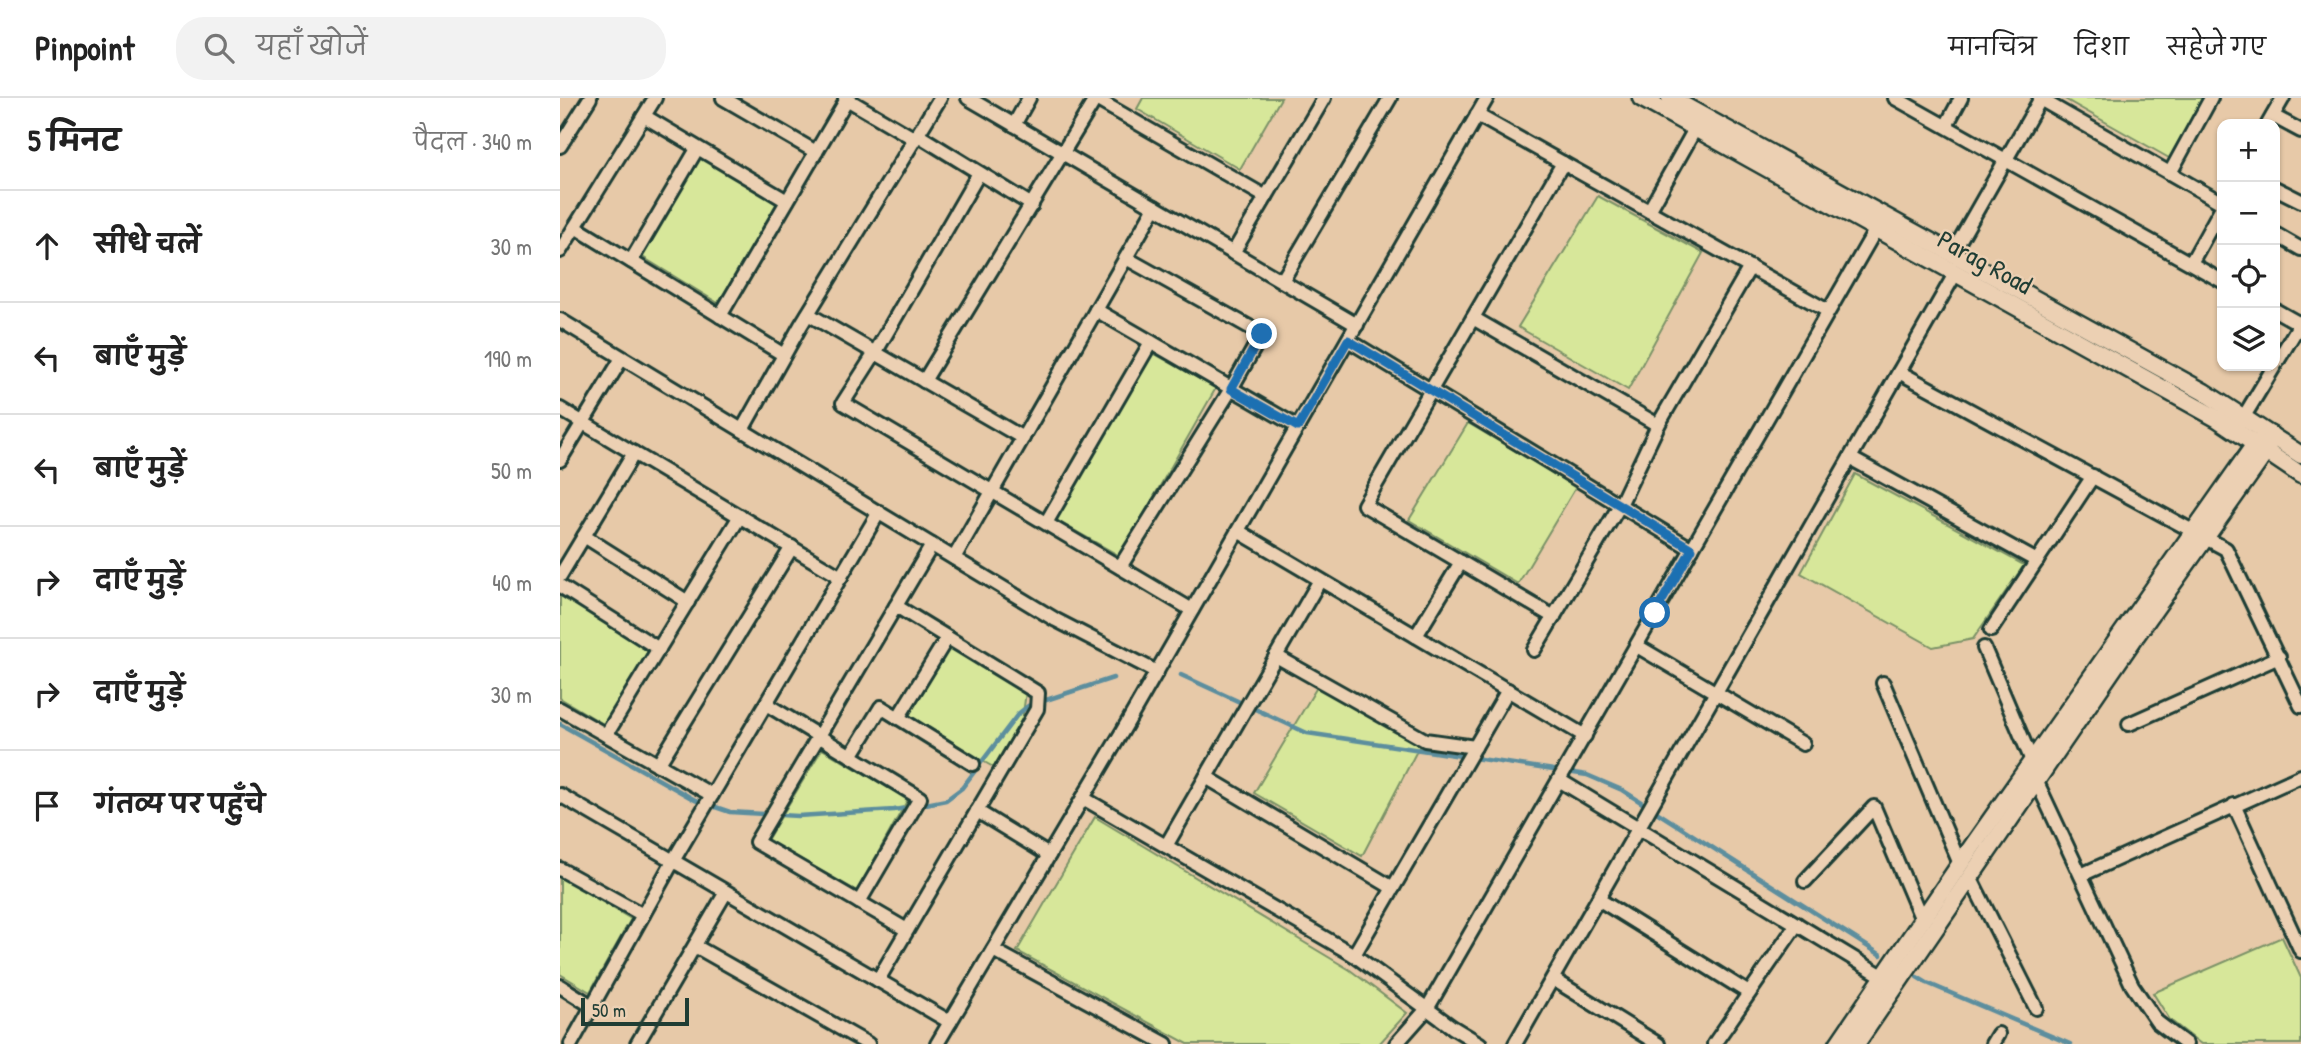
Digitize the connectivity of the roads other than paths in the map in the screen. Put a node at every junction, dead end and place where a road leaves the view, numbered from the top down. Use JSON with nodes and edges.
{"nodes":[{"id":1,"x":590,"y":98,"type":"edge"},
{"id":2,"x":655,"y":98,"type":"edge"},
{"id":3,"x":723,"y":98,"type":"edge"},
{"id":4,"x":940,"y":98,"type":"edge"},
{"id":5,"x":968,"y":98,"type":"edge"},
{"id":6,"x":1029,"y":98,"type":"edge"},
{"id":7,"x":1096,"y":98,"type":"edge"},
{"id":8,"x":1324,"y":98,"type":"edge"},
{"id":9,"x":1390,"y":98,"type":"edge"},
{"id":10,"x":1487,"y":98,"type":"edge"},
{"id":11,"x":1641,"y":98,"type":"edge"},
{"id":12,"x":1670,"y":98,"type":"edge"},
{"id":13,"x":1895,"y":98,"type":"edge"},
{"id":14,"x":1961,"y":98,"type":"edge"},
{"id":15,"x":2041,"y":98,"type":"edge"},
{"id":16,"x":2211,"y":98,"type":"edge"},
{"id":17,"x":2283,"y":98,"type":"edge"},
{"id":18,"x":846,"y":99,"type":"edge"},
{"id":19,"x":861,"y":102,"type":"edge"},
{"id":20,"x":1477,"y":115,"type":"junction"},
{"id":21,"x":643,"y":116,"type":"junction"},
{"id":22,"x":2272,"y":119,"type":"edge"},
{"id":23,"x":2280,"y":123,"type":"edge"},
{"id":24,"x":1014,"y":125,"type":"junction"},
{"id":25,"x":1945,"y":126,"type":"junction"},
{"id":26,"x":1695,"y":129,"type":"junction"},
{"id":27,"x":2301,"y":131,"type":"edge"},
{"id":28,"x":916,"y":137,"type":"junction"},
{"id":29,"x":561,"y":144,"type":"edge"},
{"id":30,"x":697,"y":149,"type":"junction"},
{"id":31,"x":816,"y":152,"type":"junction"},
{"id":32,"x":1063,"y":154,"type":"junction"},
{"id":33,"x":2006,"y":160,"type":"junction"},
{"id":34,"x":1563,"y":163,"type":"junction"},
{"id":35,"x":979,"y":173,"type":"junction"},
{"id":36,"x":2170,"y":173,"type":"junction"},
{"id":37,"x":2280,"y":190,"type":"edge"},
{"id":38,"x":1266,"y":197,"type":"junction"},
{"id":39,"x":787,"y":201,"type":"junction"},
{"id":40,"x":2301,"y":201,"type":"edge"},
{"id":41,"x":2217,"y":202,"type":"edge"},
{"id":42,"x":1032,"y":205,"type":"junction"},
{"id":43,"x":1156,"y":207,"type":"junction"},
{"id":44,"x":1649,"y":211,"type":"junction"},
{"id":45,"x":2217,"y":214,"type":"edge"},
{"id":46,"x":1879,"y":223,"type":"junction"},
{"id":47,"x":575,"y":227,"type":"junction"},
{"id":48,"x":2280,"y":237,"type":"edge"},
{"id":49,"x":2301,"y":249,"type":"edge"},
{"id":50,"x":560,"y":251,"type":"edge"},
{"id":51,"x":1233,"y":253,"type":"junction"},
{"id":52,"x":1952,"y":254,"type":"junction"},
{"id":53,"x":1126,"y":258,"type":"junction"},
{"id":54,"x":631,"y":261,"type":"junction"},
{"id":55,"x":2191,"y":263,"type":"junction"},
{"id":56,"x":1750,"y":267,"type":"junction"},
{"id":57,"x":1955,"y":274,"type":"junction"},
{"id":58,"x":2217,"y":278,"type":"edge"},
{"id":59,"x":1282,"y":281,"type":"junction"},
{"id":60,"x":1096,"y":310,"type":"junction"},
{"id":61,"x":1828,"y":311,"type":"junction"},
{"id":62,"x":2280,"y":313,"type":"edge"},
{"id":63,"x":808,"y":314,"type":"junction"},
{"id":64,"x":720,"y":316,"type":"junction"},
{"id":65,"x":1473,"y":318,"type":"junction"},
{"id":66,"x":560,"y":320,"type":"edge"},
{"id":67,"x":2300,"y":323,"type":"edge"},
{"id":68,"x":1357,"y":325,"type":"junction"},
{"id":69,"x":1348,"y":340,"type":"junction"},
{"id":70,"x":1151,"y":342,"type":"junction"},
{"id":71,"x":875,"y":353,"type":"junction"},
{"id":72,"x":784,"y":355,"type":"junction"},
{"id":73,"x":622,"y":358,"type":"junction"},
{"id":74,"x":1899,"y":372,"type":"junction"},
{"id":75,"x":924,"y":381,"type":"junction"},
{"id":76,"x":1231,"y":389,"type":"junction"},
{"id":77,"x":1431,"y":390,"type":"junction"},
{"id":78,"x":560,"y":409,"type":"edge"},
{"id":79,"x":583,"y":422,"type":"junction"},
{"id":80,"x":2239,"y":424,"type":"junction"},
{"id":81,"x":1658,"y":425,"type":"junction"},
{"id":82,"x":1298,"y":427,"type":"junction"},
{"id":83,"x":742,"y":430,"type":"junction"},
{"id":84,"x":2271,"y":435,"type":"junction"},
{"id":85,"x":1023,"y":438,"type":"junction"},
{"id":86,"x":2261,"y":448,"type":"junction"},
{"id":87,"x":634,"y":453,"type":"junction"},
{"id":88,"x":2301,"y":455,"type":"edge"},
{"id":89,"x":1850,"y":458,"type":"junction"},
{"id":90,"x":560,"y":460,"type":"edge"},
{"id":91,"x":2301,"y":475,"type":"edge"},
{"id":92,"x":2093,"y":476,"type":"junction"},
{"id":93,"x":992,"y":492,"type":"junction"},
{"id":94,"x":1620,"y":505,"type":"junction"},
{"id":95,"x":879,"y":512,"type":"junction"},
{"id":96,"x":740,"y":516,"type":"junction"},
{"id":97,"x":1046,"y":523,"type":"junction"},
{"id":98,"x":1238,"y":531,"type":"junction"},
{"id":99,"x":2200,"y":534,"type":"junction"},
{"id":100,"x":584,"y":536,"type":"junction"},
{"id":101,"x":932,"y":545,"type":"junction"},
{"id":102,"x":792,"y":547,"type":"junction"},
{"id":103,"x":1692,"y":549,"type":"junction"},
{"id":104,"x":954,"y":558,"type":"junction"},
{"id":105,"x":2037,"y":561,"type":"junction"},
{"id":106,"x":1461,"y":562,"type":"junction"},
{"id":107,"x":1120,"y":567,"type":"junction"},
{"id":108,"x":560,"y":576,"type":"edge"},
{"id":109,"x":841,"y":577,"type":"junction"},
{"id":110,"x":1320,"y":580,"type":"junction"},
{"id":111,"x":560,"y":586,"type":"edge"},
{"id":112,"x":688,"y":602,"type":"junction"},
{"id":113,"x":896,"y":606,"type":"junction"},
{"id":114,"x":1192,"y":610,"type":"junction"},
{"id":115,"x":1554,"y":617,"type":"junction"},
{"id":116,"x":1991,"y":630,"type":"dead end"},
{"id":117,"x":1416,"y":636,"type":"junction"},
{"id":118,"x":947,"y":638,"type":"junction"},
{"id":119,"x":1637,"y":646,"type":"junction"},
{"id":120,"x":1984,"y":648,"type":"dead end"},
{"id":121,"x":659,"y":649,"type":"junction"},
{"id":122,"x":1534,"y":650,"type":"dead end"},
{"id":123,"x":1276,"y":656,"type":"junction"},
{"id":124,"x":2279,"y":657,"type":"junction"},
{"id":125,"x":1157,"y":672,"type":"junction"},
{"id":126,"x":1883,"y":683,"type":"dead end"},
{"id":127,"x":1508,"y":690,"type":"junction"},
{"id":128,"x":1716,"y":693,"type":"junction"},
{"id":129,"x":766,"y":704,"type":"junction"},
{"id":130,"x":2301,"y":706,"type":"edge"},
{"id":131,"x":560,"y":709,"type":"edge"},
{"id":132,"x":898,"y":718,"type":"junction"},
{"id":133,"x":2129,"y":724,"type":"dead end"},
{"id":134,"x":606,"y":735,"type":"junction"},
{"id":135,"x":1585,"y":736,"type":"junction"},
{"id":136,"x":819,"y":737,"type":"junction"},
{"id":137,"x":1803,"y":744,"type":"dead end"},
{"id":138,"x":1474,"y":749,"type":"junction"},
{"id":139,"x":851,"y":756,"type":"junction"},
{"id":140,"x":2032,"y":761,"type":"junction"},
{"id":141,"x":973,"y":764,"type":"dead end"},
{"id":142,"x":658,"y":765,"type":"junction"},
{"id":143,"x":2301,"y":776,"type":"edge"},
{"id":144,"x":1206,"y":777,"type":"junction"},
{"id":145,"x":1560,"y":778,"type":"junction"},
{"id":146,"x":2036,"y":780,"type":"junction"},
{"id":147,"x":560,"y":795,"type":"edge"},
{"id":148,"x":1083,"y":798,"type":"junction"},
{"id":149,"x":708,"y":802,"type":"junction"},
{"id":150,"x":2234,"y":805,"type":"junction"},
{"id":151,"x":977,"y":811,"type":"junction"},
{"id":152,"x":1642,"y":822,"type":"junction"},
{"id":153,"x":1166,"y":846,"type":"junction"},
{"id":154,"x":1049,"y":855,"type":"junction"},
{"id":155,"x":673,"y":861,"type":"junction"},
{"id":156,"x":560,"y":869,"type":"edge"},
{"id":157,"x":1965,"y":871,"type":"junction"},
{"id":158,"x":2081,"y":875,"type":"junction"},
{"id":159,"x":1805,"y":881,"type":"dead end"},
{"id":160,"x":1393,"y":888,"type":"junction"},
{"id":161,"x":726,"y":892,"type":"junction"},
{"id":162,"x":1598,"y":899,"type":"junction"},
{"id":163,"x":859,"y":902,"type":"junction"},
{"id":164,"x":643,"y":915,"type":"junction"},
{"id":165,"x":1922,"y":920,"type":"junction"},
{"id":166,"x":1797,"y":924,"type":"junction"},
{"id":167,"x":907,"y":930,"type":"junction"},
{"id":168,"x":695,"y":946,"type":"junction"},
{"id":169,"x":993,"y":950,"type":"junction"},
{"id":170,"x":2301,"y":951,"type":"edge"},
{"id":171,"x":1354,"y":955,"type":"junction"},
{"id":172,"x":1884,"y":976,"type":"junction"},
{"id":173,"x":1553,"y":979,"type":"junction"},
{"id":174,"x":878,"y":980,"type":"junction"},
{"id":175,"x":560,"y":986,"type":"edge"},
{"id":176,"x":1749,"y":993,"type":"junction"},
{"id":177,"x":592,"y":1006,"type":"junction"},
{"id":178,"x":2036,"y":1008,"type":"dead end"},
{"id":179,"x":1427,"y":1009,"type":"junction"},
{"id":180,"x":950,"y":1022,"type":"junction"},
{"id":181,"x":847,"y":1039,"type":"edge"},
{"id":182,"x":571,"y":1044,"type":"edge"},
{"id":183,"x":637,"y":1044,"type":"edge"},
{"id":184,"x":868,"y":1044,"type":"edge"},
{"id":185,"x":937,"y":1044,"type":"edge"},
{"id":186,"x":1166,"y":1044,"type":"edge"},
{"id":187,"x":1396,"y":1044,"type":"edge"},
{"id":188,"x":1480,"y":1044,"type":"edge"},
{"id":189,"x":1516,"y":1044,"type":"edge"},
{"id":190,"x":1658,"y":1044,"type":"edge"},
{"id":191,"x":1714,"y":1044,"type":"edge"},
{"id":192,"x":1838,"y":1044,"type":"edge"},
{"id":193,"x":1856,"y":1044,"type":"edge"},
{"id":194,"x":2186,"y":1044,"type":"edge"}],
"edges":[{"from":1,"to":29,"type":"street"},
{"from":2,"to":21,"type":"street"},
{"from":3,"to":31,"type":"street"},
{"from":4,"to":28,"type":"street"},
{"from":5,"to":24,"type":"street"},
{"from":6,"to":24,"type":"street"},
{"from":7,"to":32,"type":"street"},
{"from":7,"to":38,"type":"street"},
{"from":8,"to":38,"type":"street"},
{"from":9,"to":59,"type":"street"},
{"from":10,"to":20,"type":"street"},
{"from":11,"to":26,"type":"street","name":"Parag Road"},
{"from":12,"to":46,"type":"street","name":"Parag Road"},
{"from":13,"to":25,"type":"street"},
{"from":14,"to":25,"type":"street"},
{"from":15,"to":33,"type":"street"},
{"from":15,"to":36,"type":"street"},
{"from":16,"to":36,"type":"street"},
{"from":17,"to":22,"type":"street"},
{"from":18,"to":19,"type":"street"},
{"from":18,"to":31,"type":"street"},
{"from":19,"to":28,"type":"street"},
{"from":20,"to":34,"type":"street"},
{"from":20,"to":68,"type":"street"},
{"from":21,"to":30,"type":"street"},
{"from":21,"to":47,"type":"street"},
{"from":23,"to":27,"type":"street"},
{"from":24,"to":32,"type":"street"},
{"from":25,"to":33,"type":"street"},
{"from":26,"to":44,"type":"street"},
{"from":26,"to":46,"type":"street","name":"Parag Road"},
{"from":28,"to":35,"type":"street"},
{"from":28,"to":63,"type":"street"},
{"from":30,"to":39,"type":"street"},
{"from":30,"to":54,"type":"street"},
{"from":31,"to":39,"type":"street"},
{"from":32,"to":42,"type":"street"},
{"from":32,"to":43,"type":"street"},
{"from":33,"to":52,"type":"street"},
{"from":33,"to":55,"type":"street"},
{"from":34,"to":44,"type":"street"},
{"from":34,"to":65,"type":"street"},
{"from":35,"to":42,"type":"street"},
{"from":35,"to":71,"type":"street"},
{"from":36,"to":41,"type":"street"},
{"from":37,"to":40,"type":"street"},
{"from":38,"to":51,"type":"street"},
{"from":39,"to":64,"type":"street"},
{"from":42,"to":75,"type":"street"},
{"from":43,"to":51,"type":"street"},
{"from":43,"to":53,"type":"street"},
{"from":44,"to":56,"type":"street"},
{"from":45,"to":55,"type":"street"},
{"from":46,"to":52,"type":"street","name":"Parag Road"},
{"from":46,"to":57,"type":"street","name":"Parag Road"},
{"from":46,"to":61,"type":"street"},
{"from":47,"to":50,"type":"street"},
{"from":47,"to":54,"type":"street"},
{"from":48,"to":49,"type":"street"},
{"from":51,"to":59,"type":"street"},
{"from":52,"to":80,"type":"street","name":"Parag Road"},
{"from":53,"to":60,"type":"street"},
{"from":53,"to":76,"type":"street"},
{"from":54,"to":64,"type":"street"},
{"from":55,"to":58,"type":"street"},
{"from":56,"to":61,"type":"street"},
{"from":56,"to":81,"type":"street"},
{"from":57,"to":74,"type":"street"},
{"from":57,"to":80,"type":"street","name":"Parag Road"},
{"from":59,"to":68,"type":"street"},
{"from":60,"to":70,"type":"street"},
{"from":60,"to":85,"type":"street"},
{"from":61,"to":103,"type":"street"},
{"from":62,"to":67,"type":"street"},
{"from":63,"to":71,"type":"street"},
{"from":63,"to":72,"type":"street"},
{"from":64,"to":72,"type":"street"},
{"from":65,"to":77,"type":"street"},
{"from":65,"to":81,"type":"street"},
{"from":66,"to":73,"type":"street"},
{"from":67,"to":80,"type":"street"},
{"from":68,"to":69,"type":"street"},
{"from":69,"to":77,"type":"street"},
{"from":69,"to":82,"type":"street"},
{"from":70,"to":76,"type":"street"},
{"from":70,"to":97,"type":"street"},
{"from":71,"to":75,"type":"street"},
{"from":71,"to":93,"type":"street"},
{"from":72,"to":83,"type":"street"},
{"from":73,"to":79,"type":"street"},
{"from":73,"to":83,"type":"street"},
{"from":74,"to":89,"type":"street"},
{"from":74,"to":92,"type":"street"},
{"from":75,"to":85,"type":"street"},
{"from":76,"to":82,"type":"street"},
{"from":76,"to":107,"type":"street"},
{"from":77,"to":94,"type":"street"},
{"from":77,"to":106,"type":"street"},
{"from":78,"to":79,"type":"street"},
{"from":79,"to":87,"type":"street"},
{"from":79,"to":90,"type":"street"},
{"from":80,"to":84,"type":"street","name":"Parag Road"},
{"from":80,"to":86,"type":"street","name":"Parag Road"},
{"from":81,"to":94,"type":"street"},
{"from":82,"to":98,"type":"street"},
{"from":83,"to":95,"type":"street"},
{"from":84,"to":86,"type":"street"},
{"from":84,"to":88,"type":"street","name":"Parag Road"},
{"from":85,"to":93,"type":"street"},
{"from":86,"to":91,"type":"street","name":"Parag Road"},
{"from":86,"to":99,"type":"street"},
{"from":87,"to":96,"type":"street"},
{"from":87,"to":100,"type":"street"},
{"from":89,"to":105,"type":"street"},
{"from":89,"to":128,"type":"street"},
{"from":92,"to":99,"type":"street"},
{"from":92,"to":105,"type":"street"},
{"from":93,"to":97,"type":"street"},
{"from":93,"to":104,"type":"street"},
{"from":94,"to":103,"type":"street"},
{"from":94,"to":115,"type":"street"},
{"from":95,"to":101,"type":"street"},
{"from":95,"to":109,"type":"street"},
{"from":96,"to":102,"type":"street"},
{"from":96,"to":112,"type":"street"},
{"from":97,"to":107,"type":"street"},
{"from":98,"to":110,"type":"street"},
{"from":98,"to":114,"type":"street"},
{"from":99,"to":124,"type":"street"},
{"from":99,"to":140,"type":"street"},
{"from":99,"to":146,"type":"street"},
{"from":100,"to":108,"type":"street"},
{"from":100,"to":112,"type":"street"},
{"from":101,"to":104,"type":"street"},
{"from":101,"to":113,"type":"street"},
{"from":102,"to":109,"type":"street"},
{"from":102,"to":142,"type":"street"},
{"from":103,"to":119,"type":"street"},
{"from":104,"to":125,"type":"street"},
{"from":105,"to":116,"type":"street"},
{"from":106,"to":115,"type":"street"},
{"from":106,"to":117,"type":"street"},
{"from":107,"to":114,"type":"street"},
{"from":109,"to":129,"type":"street"},
{"from":110,"to":117,"type":"street"},
{"from":110,"to":123,"type":"street"},
{"from":111,"to":121,"type":"street"},
{"from":112,"to":121,"type":"street"},
{"from":113,"to":118,"type":"street"},
{"from":113,"to":136,"type":"street"},
{"from":114,"to":125,"type":"street"},
{"from":115,"to":122,"type":"street"},
{"from":117,"to":127,"type":"street"},
{"from":118,"to":132,"type":"street"},
{"from":118,"to":151,"type":"street"},
{"from":119,"to":128,"type":"street"},
{"from":119,"to":135,"type":"street"},
{"from":120,"to":140,"type":"street"},
{"from":121,"to":134,"type":"street"},
{"from":123,"to":138,"type":"street"},
{"from":123,"to":144,"type":"street"},
{"from":124,"to":130,"type":"street"},
{"from":124,"to":133,"type":"street"},
{"from":125,"to":148,"type":"street"},
{"from":126,"to":157,"type":"street"},
{"from":127,"to":135,"type":"street"},
{"from":127,"to":138,"type":"street"},
{"from":128,"to":137,"type":"street"},
{"from":128,"to":152,"type":"street"},
{"from":129,"to":136,"type":"street"},
{"from":129,"to":149,"type":"street"},
{"from":131,"to":134,"type":"street"},
{"from":132,"to":139,"type":"street"},
{"from":132,"to":141,"type":"street"},
{"from":134,"to":142,"type":"street"},
{"from":135,"to":145,"type":"street"},
{"from":136,"to":139,"type":"street"},
{"from":136,"to":163,"type":"street"},
{"from":138,"to":160,"type":"street"},
{"from":139,"to":163,"type":"street"},
{"from":140,"to":146,"type":"street"},
{"from":140,"to":157,"type":"street"},
{"from":142,"to":149,"type":"street"},
{"from":143,"to":150,"type":"street"},
{"from":144,"to":153,"type":"street"},
{"from":144,"to":160,"type":"street"},
{"from":145,"to":152,"type":"street"},
{"from":145,"to":179,"type":"street"},
{"from":146,"to":157,"type":"street"},
{"from":146,"to":158,"type":"street"},
{"from":147,"to":155,"type":"street"},
{"from":148,"to":153,"type":"street"},
{"from":148,"to":154,"type":"street"},
{"from":149,"to":155,"type":"street"},
{"from":150,"to":158,"type":"street"},
{"from":150,"to":170,"type":"street"},
{"from":151,"to":154,"type":"street"},
{"from":151,"to":167,"type":"street"},
{"from":152,"to":162,"type":"street"},
{"from":152,"to":166,"type":"street"},
{"from":153,"to":171,"type":"street"},
{"from":154,"to":169,"type":"street"},
{"from":155,"to":161,"type":"street"},
{"from":155,"to":164,"type":"street"},
{"from":156,"to":164,"type":"street"},
{"from":157,"to":165,"type":"street"},
{"from":157,"to":178,"type":"street"},
{"from":157,"to":193,"type":"street"},
{"from":158,"to":194,"type":"street"},
{"from":159,"to":165,"type":"street"},
{"from":160,"to":171,"type":"street"},
{"from":161,"to":168,"type":"street"},
{"from":161,"to":174,"type":"street"},
{"from":162,"to":173,"type":"street"},
{"from":162,"to":176,"type":"street"},
{"from":163,"to":167,"type":"street"},
{"from":164,"to":177,"type":"street"},
{"from":165,"to":172,"type":"street"},
{"from":166,"to":172,"type":"street"},
{"from":166,"to":176,"type":"street"},
{"from":167,"to":174,"type":"street"},
{"from":168,"to":181,"type":"street"},
{"from":168,"to":183,"type":"street"},
{"from":169,"to":180,"type":"street"},
{"from":169,"to":186,"type":"street"},
{"from":171,"to":179,"type":"street"},
{"from":172,"to":192,"type":"street"},
{"from":173,"to":189,"type":"street"},
{"from":173,"to":190,"type":"street"},
{"from":174,"to":180,"type":"street"},
{"from":175,"to":177,"type":"street"},
{"from":176,"to":191,"type":"street"},
{"from":177,"to":182,"type":"street"},
{"from":179,"to":187,"type":"street"},
{"from":179,"to":188,"type":"street"},
{"from":180,"to":185,"type":"street"},
{"from":181,"to":184,"type":"street"}]}
